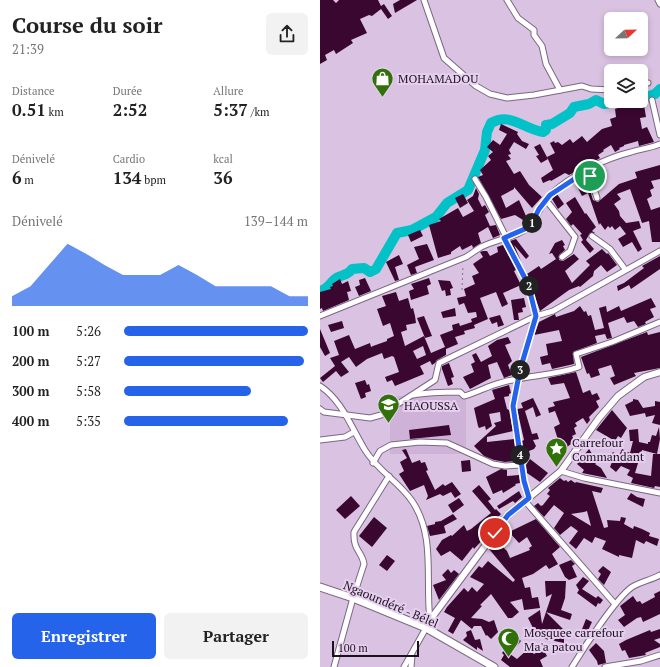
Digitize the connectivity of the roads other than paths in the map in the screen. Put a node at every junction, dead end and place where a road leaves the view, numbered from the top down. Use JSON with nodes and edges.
{"nodes":[{"id":1,"x":424,"y":0,"type":"edge"},
{"id":2,"x":508,"y":0,"type":"edge"},
{"id":3,"x":658,"y":0,"type":"edge"},
{"id":4,"x":660,"y":4,"type":"edge"},
{"id":5,"x":560,"y":90,"type":"junction"},
{"id":6,"x":604,"y":90,"type":"edge"},
{"id":7,"x":652,"y":100,"type":"dead end"},
{"id":8,"x":660,"y":134,"type":"edge"},
{"id":9,"x":660,"y":144,"type":"edge"},
{"id":10,"x":588,"y":170,"type":"junction"},
{"id":11,"x":475,"y":179,"type":"dead end"},
{"id":12,"x":597,"y":198,"type":"dead end"},
{"id":13,"x":546,"y":200,"type":"junction"},
{"id":14,"x":592,"y":236,"type":"dead end"},
{"id":15,"x":505,"y":238,"type":"junction"},
{"id":16,"x":660,"y":251,"type":"edge"},
{"id":17,"x":562,"y":257,"type":"dead end"},
{"id":18,"x":625,"y":269,"type":"junction"},
{"id":19,"x":320,"y":316,"type":"edge"},
{"id":20,"x":536,"y":316,"type":"junction"},
{"id":21,"x":660,"y":322,"type":"edge"},
{"id":22,"x":660,"y":372,"type":"edge"},
{"id":23,"x":518,"y":379,"type":"junction"},
{"id":24,"x":320,"y":386,"type":"edge"},
{"id":25,"x":410,"y":396,"type":"junction"},
{"id":26,"x":320,"y":409,"type":"edge"},
{"id":27,"x":346,"y":416,"type":"junction"},
{"id":28,"x":354,"y":432,"type":"junction"},
{"id":29,"x":320,"y":440,"type":"edge"},
{"id":30,"x":374,"y":463,"type":"junction"},
{"id":31,"x":522,"y":465,"type":"junction"},
{"id":32,"x":561,"y":471,"type":"junction"},
{"id":33,"x":389,"y":476,"type":"junction"},
{"id":34,"x":660,"y":493,"type":"edge"},
{"id":35,"x":527,"y":500,"type":"junction"},
{"id":36,"x":660,"y":575,"type":"edge"},
{"id":37,"x":320,"y":587,"type":"edge"},
{"id":38,"x":353,"y":598,"type":"junction"},
{"id":39,"x":615,"y":604,"type":"junction"},
{"id":40,"x":430,"y":620,"type":"junction"},
{"id":41,"x":426,"y":628,"type":"junction"},
{"id":42,"x":412,"y":655,"type":"junction"},
{"id":43,"x":660,"y":655,"type":"edge"},
{"id":44,"x":620,"y":666,"type":"edge"},
{"id":45,"x":334,"y":667,"type":"edge"},
{"id":46,"x":404,"y":667,"type":"edge"},
{"id":47,"x":411,"y":667,"type":"edge"},
{"id":48,"x":494,"y":667,"type":"edge"},
{"id":49,"x":572,"y":667,"type":"edge"},
{"id":50,"x":605,"y":667,"type":"edge"}],
"edges":[{"from":1,"to":5,"type":"street"},
{"from":2,"to":5,"type":"street"},
{"from":3,"to":4,"type":"street"},
{"from":5,"to":6,"type":"street"},
{"from":7,"to":8,"type":"street"},
{"from":9,"to":10,"type":"street"},
{"from":10,"to":12,"type":"street"},
{"from":10,"to":13,"type":"street"},
{"from":11,"to":15,"type":"street"},
{"from":13,"to":15,"type":"street"},
{"from":13,"to":17,"type":"street"},
{"from":14,"to":18,"type":"street"},
{"from":15,"to":19,"type":"street"},
{"from":15,"to":20,"type":"street"},
{"from":16,"to":18,"type":"street"},
{"from":18,"to":20,"type":"street"},
{"from":20,"to":23,"type":"street"},
{"from":20,"to":25,"type":"street"},
{"from":21,"to":23,"type":"street"},
{"from":22,"to":32,"type":"street"},
{"from":23,"to":25,"type":"street"},
{"from":23,"to":31,"type":"street"},
{"from":24,"to":27,"type":"street"},
{"from":25,"to":27,"type":"street"},
{"from":26,"to":27,"type":"street"},
{"from":27,"to":28,"type":"street"},
{"from":28,"to":29,"type":"street"},
{"from":28,"to":30,"type":"street"},
{"from":30,"to":31,"type":"street"},
{"from":30,"to":33,"type":"street"},
{"from":31,"to":35,"type":"street"},
{"from":32,"to":34,"type":"street"},
{"from":32,"to":35,"type":"street"},
{"from":33,"to":38,"type":"street"},
{"from":33,"to":40,"type":"street"},
{"from":35,"to":39,"type":"street"},
{"from":35,"to":40,"type":"street"},
{"from":36,"to":39,"type":"street"},
{"from":37,"to":38,"type":"main road","name":"Ngaoundéré - Bélel"},
{"from":38,"to":41,"type":"main road","name":"Ngaoundéré - Bélel"},
{"from":38,"to":45,"type":"street"},
{"from":39,"to":49,"type":"street"},
{"from":40,"to":41,"type":"street"},
{"from":41,"to":42,"type":"street"},
{"from":41,"to":48,"type":"main road","name":"Ngaoundéré - Bélel"},
{"from":42,"to":46,"type":"street"},
{"from":42,"to":47,"type":"street"},
{"from":43,"to":44,"type":"street"},
{"from":44,"to":50,"type":"street"}]}
